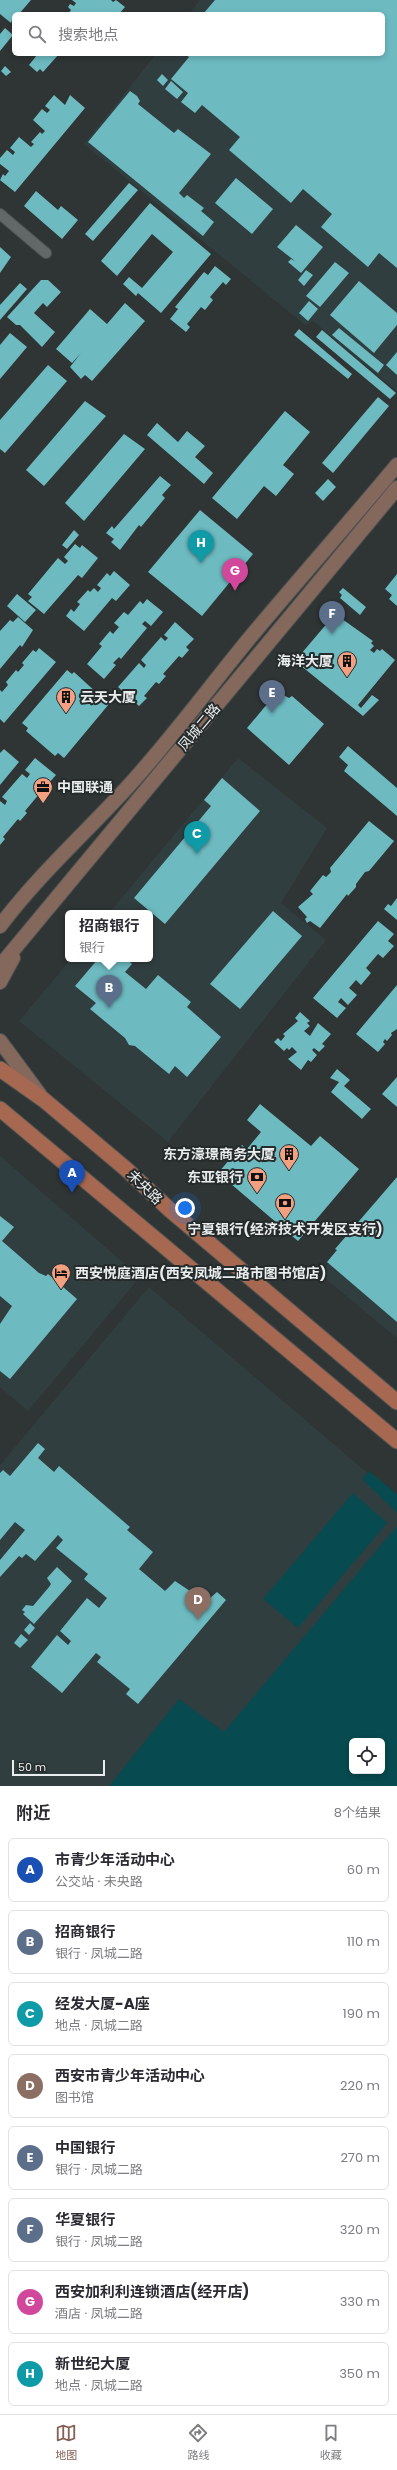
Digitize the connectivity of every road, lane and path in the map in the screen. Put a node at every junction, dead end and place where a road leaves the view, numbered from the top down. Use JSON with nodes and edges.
{"nodes":[{"id":1,"x":0,"y":214,"type":"edge"},
{"id":2,"x":46,"y":253,"type":"dead end"},
{"id":3,"x":397,"y":465,"type":"edge"},
{"id":4,"x":397,"y":488,"type":"edge"},
{"id":5,"x":2,"y":922,"type":"edge"},
{"id":6,"x":30,"y":930,"type":"junction"},
{"id":7,"x":0,"y":966,"type":"edge"},
{"id":8,"x":0,"y":982,"type":"edge"},
{"id":9,"x":0,"y":1041,"type":"edge"},
{"id":10,"x":0,"y":1069,"type":"edge"},
{"id":11,"x":44,"y":1100,"type":"junction"},
{"id":12,"x":3,"y":1114,"type":"edge"},
{"id":13,"x":397,"y":1402,"type":"edge"},
{"id":14,"x":397,"y":1441,"type":"edge"}],
"edges":[{"from":1,"to":2,"type":"street"},
{"from":3,"to":5,"type":"main road","name":"凤城二路"},
{"from":4,"to":6,"type":"main road","name":"凤城二路"},
{"from":6,"to":7,"type":"main road","name":"凤城二路"},
{"from":6,"to":8,"type":"main road"},
{"from":9,"to":11,"type":"main road"},
{"from":10,"to":11,"type":"main road","name":"未央路"},
{"from":11,"to":13,"type":"main road","name":"未央路"},
{"from":12,"to":14,"type":"main road"}]}
